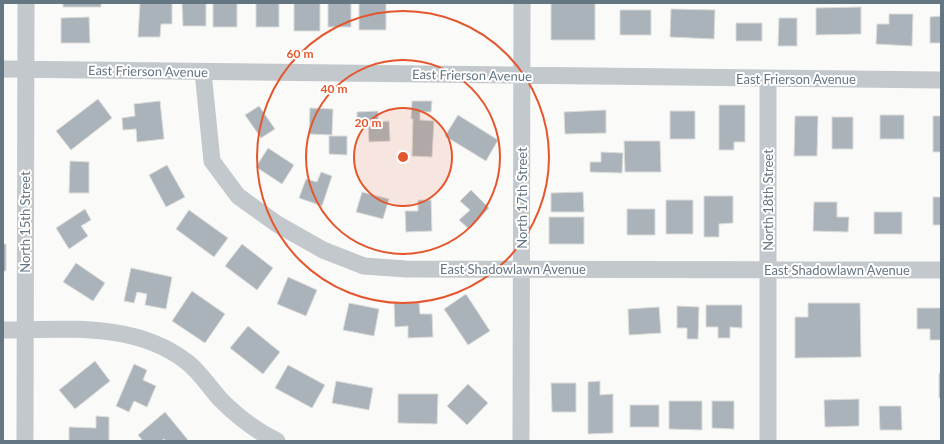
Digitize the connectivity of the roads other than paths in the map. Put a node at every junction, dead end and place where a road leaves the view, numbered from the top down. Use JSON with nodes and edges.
{"nodes":[{"id":1,"x":26,"y":3,"type":"edge"},
{"id":2,"x":522,"y":3,"type":"edge"},
{"id":3,"x":3,"y":68,"type":"edge"},
{"id":4,"x":26,"y":69,"type":"junction"},
{"id":5,"x":203,"y":72,"type":"junction"},
{"id":6,"x":522,"y":76,"type":"junction"},
{"id":7,"x":768,"y":78,"type":"junction"},
{"id":8,"x":941,"y":80,"type":"edge"},
{"id":9,"x":522,"y":269,"type":"junction"},
{"id":10,"x":768,"y":270,"type":"junction"},
{"id":11,"x":941,"y":270,"type":"edge"},
{"id":12,"x":3,"y":330,"type":"edge"},
{"id":13,"x":25,"y":330,"type":"junction"},
{"id":14,"x":25,"y":441,"type":"edge"},
{"id":15,"x":277,"y":441,"type":"edge"},
{"id":16,"x":521,"y":441,"type":"edge"},
{"id":17,"x":768,"y":441,"type":"edge"}],
"edges":[{"from":1,"to":4,"type":"street","name":"North 15th Street"},
{"from":2,"to":6,"type":"street","name":"North 17th Street"},
{"from":3,"to":4,"type":"street","name":"East Frierson Avenue"},
{"from":4,"to":5,"type":"street","name":"East Frierson Avenue"},
{"from":4,"to":13,"type":"street","name":"North 15th Street"},
{"from":5,"to":6,"type":"street","name":"East Frierson Avenue"},
{"from":5,"to":9,"type":"street","name":"East Shadowlawn Avenue"},
{"from":6,"to":7,"type":"street","name":"East Frierson Avenue"},
{"from":6,"to":9,"type":"street","name":"North 17th Street"},
{"from":7,"to":8,"type":"street","name":"East Frierson Avenue"},
{"from":7,"to":10,"type":"street","name":"North 18th Street"},
{"from":9,"to":10,"type":"street","name":"East Shadowlawn Avenue"},
{"from":9,"to":16,"type":"street","name":"North 17th Street"},
{"from":10,"to":11,"type":"street","name":"East Shadowlawn Avenue"},
{"from":10,"to":17,"type":"street","name":"North 18th Street"},
{"from":12,"to":13,"type":"street"},
{"from":13,"to":14,"type":"street","name":"North 15th Street"},
{"from":13,"to":15,"type":"street"}]}
